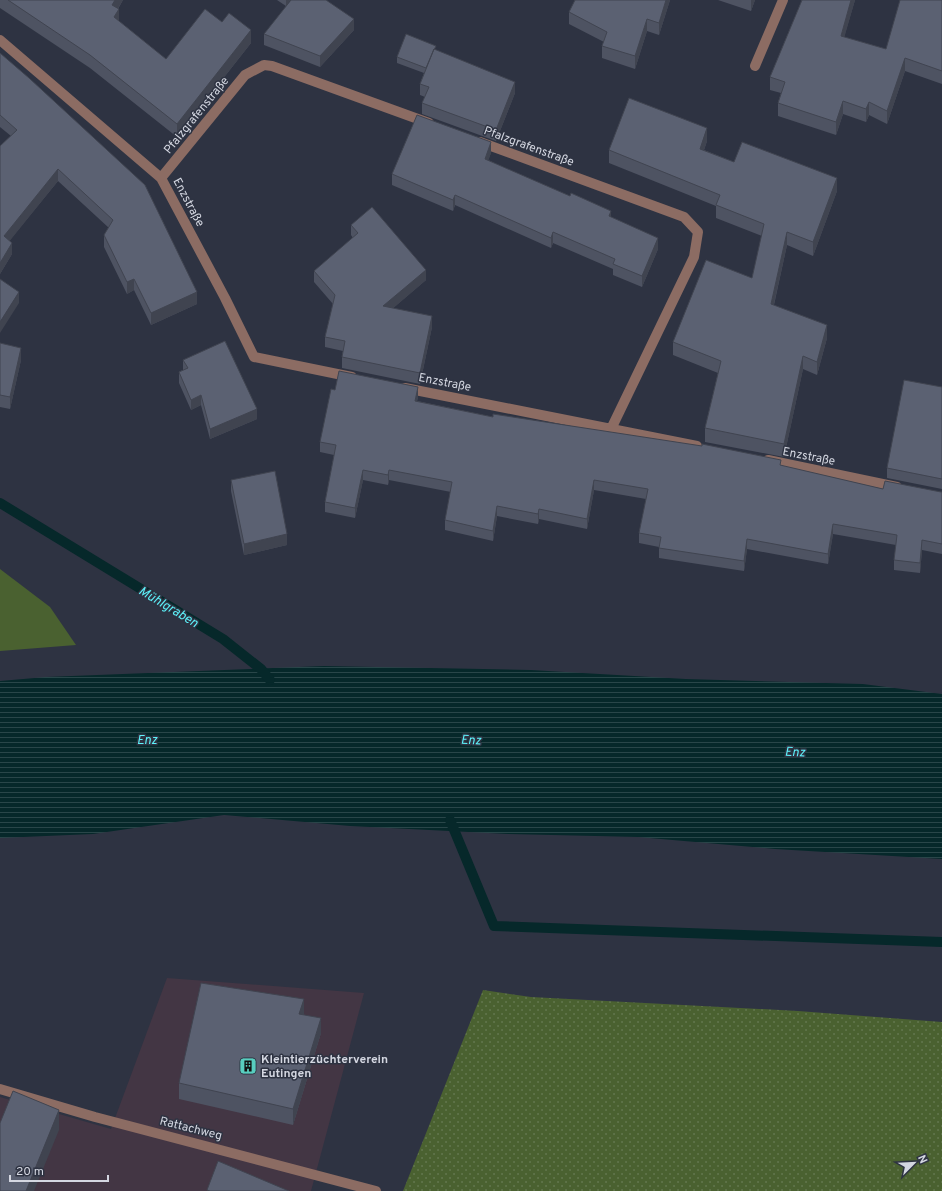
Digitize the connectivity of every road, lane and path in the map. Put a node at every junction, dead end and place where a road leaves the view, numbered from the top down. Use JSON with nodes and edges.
{"nodes":[{"id":1,"x":783,"y":0,"type":"edge"},
{"id":2,"x":0,"y":40,"type":"edge"},
{"id":3,"x":755,"y":66,"type":"dead end"},
{"id":4,"x":440,"y":127,"type":"edge"},
{"id":5,"x":470,"y":138,"type":"edge"},
{"id":6,"x":162,"y":178,"type":"junction"},
{"id":7,"x":362,"y":379,"type":"edge"},
{"id":8,"x":394,"y":386,"type":"edge"},
{"id":9,"x":611,"y":429,"type":"junction"},
{"id":10,"x":704,"y":448,"type":"edge"},
{"id":11,"x":757,"y":458,"type":"edge"},
{"id":12,"x":904,"y":488,"type":"edge"},
{"id":13,"x":0,"y":1089,"type":"edge"},
{"id":14,"x":376,"y":1191,"type":"edge"}],
"edges":[{"from":1,"to":3,"type":"street"},
{"from":2,"to":6,"type":"street","name":"Enzstraße"},
{"from":4,"to":6,"type":"street","name":"Pfalzgrafenstraße"},
{"from":5,"to":9,"type":"street","name":"Pfalzgrafenstraße"},
{"from":6,"to":7,"type":"street","name":"Enzstraße"},
{"from":8,"to":9,"type":"street","name":"Enzstraße"},
{"from":9,"to":10,"type":"street","name":"Enzstraße"},
{"from":11,"to":12,"type":"street","name":"Enzstraße"},
{"from":13,"to":14,"type":"street","name":"Rattachweg"}]}
